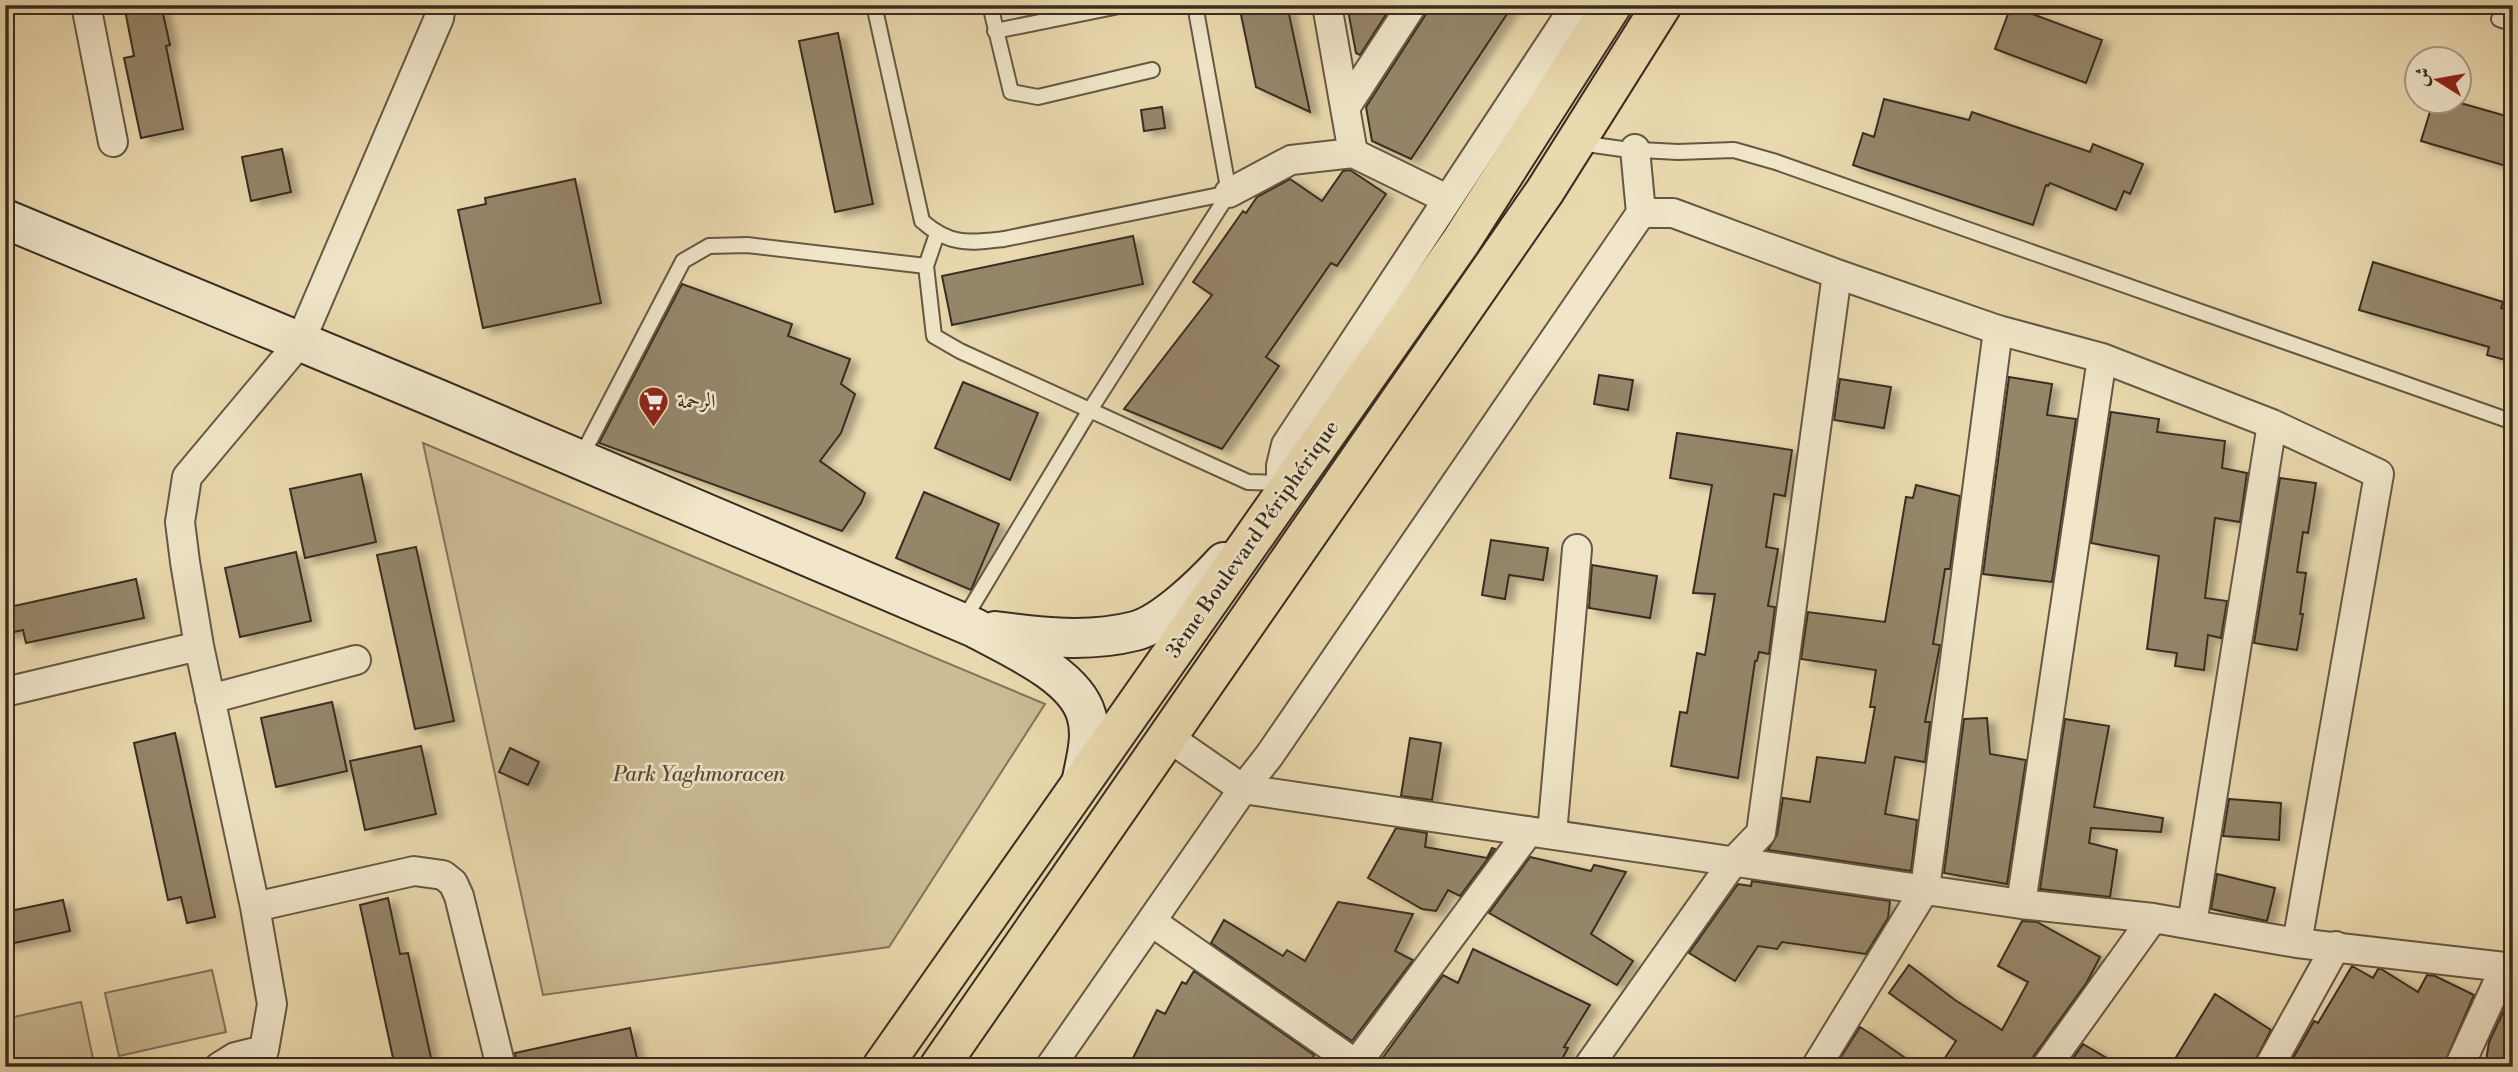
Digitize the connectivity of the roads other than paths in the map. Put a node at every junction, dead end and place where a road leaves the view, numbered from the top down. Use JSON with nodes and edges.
{"nodes":[{"id":1,"x":86,"y":5,"type":"edge"},
{"id":2,"x":441,"y":5,"type":"edge"},
{"id":3,"x":874,"y":5,"type":"edge"},
{"id":4,"x":989,"y":5,"type":"edge"},
{"id":5,"x":1125,"y":5,"type":"edge"},
{"id":6,"x":1195,"y":5,"type":"edge"},
{"id":7,"x":1327,"y":5,"type":"edge"},
{"id":8,"x":1412,"y":5,"type":"edge"},
{"id":9,"x":1576,"y":5,"type":"edge"},
{"id":10,"x":1612,"y":5,"type":"edge"},
{"id":11,"x":1662,"y":5,"type":"edge"},
{"id":12,"x":995,"y":31,"type":"junction"},
{"id":13,"x":1152,"y":70,"type":"dead end"},
{"id":14,"x":1345,"y":108,"type":"junction"},
{"id":15,"x":113,"y":142,"type":"dead end"},
{"id":16,"x":1575,"y":143,"type":"junction"},
{"id":17,"x":1635,"y":149,"type":"junction"},
{"id":18,"x":1353,"y":153,"type":"junction"},
{"id":19,"x":1229,"y":193,"type":"junction"},
{"id":20,"x":1447,"y":199,"type":"junction"},
{"id":21,"x":1641,"y":213,"type":"junction"},
{"id":22,"x":5,"y":219,"type":"edge"},
{"id":23,"x":937,"y":234,"type":"junction"},
{"id":24,"x":926,"y":266,"type":"junction"},
{"id":25,"x":1837,"y":274,"type":"junction"},
{"id":26,"x":1998,"y":330,"type":"junction"},
{"id":27,"x":300,"y":342,"type":"junction"},
{"id":28,"x":2102,"y":358,"type":"junction"},
{"id":29,"x":1090,"y":410,"type":"junction"},
{"id":30,"x":2513,"y":422,"type":"edge"},
{"id":31,"x":2272,"y":424,"type":"junction"},
{"id":32,"x":579,"y":459,"type":"junction"},
{"id":33,"x":1280,"y":491,"type":"junction"},
{"id":34,"x":1577,"y":549,"type":"dead end"},
{"id":35,"x":968,"y":625,"type":"junction"},
{"id":36,"x":199,"y":646,"type":"junction"},
{"id":37,"x":356,"y":660,"type":"dead end"},
{"id":38,"x":5,"y":692,"type":"edge"},
{"id":39,"x":211,"y":699,"type":"junction"},
{"id":40,"x":1168,"y":737,"type":"junction"},
{"id":41,"x":1082,"y":779,"type":"junction"},
{"id":42,"x":1243,"y":789,"type":"junction"},
{"id":43,"x":1541,"y":832,"type":"junction"},
{"id":44,"x":1733,"y":862,"type":"junction"},
{"id":45,"x":1925,"y":889,"type":"junction"},
{"id":46,"x":2021,"y":904,"type":"junction"},
{"id":47,"x":255,"y":906,"type":"junction"},
{"id":48,"x":2153,"y":918,"type":"junction"},
{"id":49,"x":1152,"y":922,"type":"junction"},
{"id":50,"x":2192,"y":924,"type":"junction"},
{"id":51,"x":2297,"y":943,"type":"junction"},
{"id":52,"x":2336,"y":946,"type":"junction"},
{"id":53,"x":2509,"y":967,"type":"edge"},
{"id":54,"x":1357,"y":1066,"type":"edge"},
{"id":55,"x":219,"y":1067,"type":"edge"},
{"id":56,"x":500,"y":1067,"type":"edge"},
{"id":57,"x":882,"y":1067,"type":"edge"},
{"id":58,"x":939,"y":1067,"type":"edge"},
{"id":59,"x":1050,"y":1067,"type":"edge"},
{"id":60,"x":1588,"y":1067,"type":"edge"},
{"id":61,"x":1816,"y":1067,"type":"edge"},
{"id":62,"x":2046,"y":1067,"type":"edge"},
{"id":63,"x":2269,"y":1067,"type":"edge"},
{"id":64,"x":2459,"y":1067,"type":"edge"}],
"edges":[{"from":1,"to":15,"type":"street"},
{"from":2,"to":27,"type":"street"},
{"from":3,"to":23,"type":"lane"},
{"from":4,"to":12,"type":"lane"},
{"from":5,"to":12,"type":"lane"},
{"from":6,"to":19,"type":"lane"},
{"from":7,"to":14,"type":"street"},
{"from":8,"to":14,"type":"street"},
{"from":9,"to":20,"type":"street"},
{"from":10,"to":33,"type":"highway","name":"3ème Boulevard Périphérique"},
{"from":11,"to":16,"type":"highway","name":"3ème Boulevard Périphérique"},
{"from":12,"to":13,"type":"lane"},
{"from":14,"to":18,"type":"street"},
{"from":16,"to":17,"type":"lane"},
{"from":16,"to":40,"type":"highway","name":"3ème Boulevard Périphérique"},
{"from":17,"to":21,"type":"street"},
{"from":17,"to":30,"type":"lane"},
{"from":18,"to":19,"type":"street"},
{"from":18,"to":20,"type":"street"},
{"from":19,"to":23,"type":"lane"},
{"from":19,"to":29,"type":"lane"},
{"from":20,"to":33,"type":"street"},
{"from":21,"to":25,"type":"street"},
{"from":21,"to":42,"type":"street"},
{"from":22,"to":27,"type":"main road"},
{"from":23,"to":24,"type":"lane"},
{"from":24,"to":29,"type":"lane"},
{"from":24,"to":32,"type":"lane"},
{"from":25,"to":26,"type":"street"},
{"from":25,"to":44,"type":"street"},
{"from":26,"to":28,"type":"street"},
{"from":26,"to":45,"type":"street"},
{"from":27,"to":32,"type":"main road"},
{"from":27,"to":36,"type":"street"},
{"from":28,"to":31,"type":"street"},
{"from":28,"to":46,"type":"street"},
{"from":29,"to":33,"type":"lane"},
{"from":29,"to":35,"type":"lane"},
{"from":31,"to":50,"type":"street"},
{"from":31,"to":51,"type":"street"},
{"from":32,"to":35,"type":"main road"},
{"from":33,"to":35,"type":"main road"},
{"from":33,"to":41,"type":"highway","name":"3ème Boulevard Périphérique"},
{"from":34,"to":43,"type":"street"},
{"from":35,"to":41,"type":"main road"},
{"from":36,"to":38,"type":"street"},
{"from":36,"to":39,"type":"street"},
{"from":37,"to":39,"type":"street"},
{"from":39,"to":47,"type":"street"},
{"from":40,"to":42,"type":"street"},
{"from":40,"to":58,"type":"highway","name":"3ème Boulevard Périphérique"},
{"from":41,"to":57,"type":"highway","name":"3ème Boulevard Périphérique"},
{"from":42,"to":43,"type":"street"},
{"from":42,"to":49,"type":"street"},
{"from":43,"to":44,"type":"street"},
{"from":43,"to":54,"type":"street"},
{"from":44,"to":45,"type":"street"},
{"from":44,"to":60,"type":"street"},
{"from":45,"to":46,"type":"street"},
{"from":45,"to":61,"type":"street"},
{"from":46,"to":48,"type":"street"},
{"from":47,"to":55,"type":"street"},
{"from":47,"to":56,"type":"street"},
{"from":48,"to":50,"type":"street"},
{"from":48,"to":62,"type":"street"},
{"from":49,"to":54,"type":"street"},
{"from":49,"to":59,"type":"street"},
{"from":50,"to":51,"type":"street"},
{"from":51,"to":52,"type":"street"},
{"from":52,"to":53,"type":"street"},
{"from":52,"to":63,"type":"street"},
{"from":53,"to":64,"type":"street"}]}
